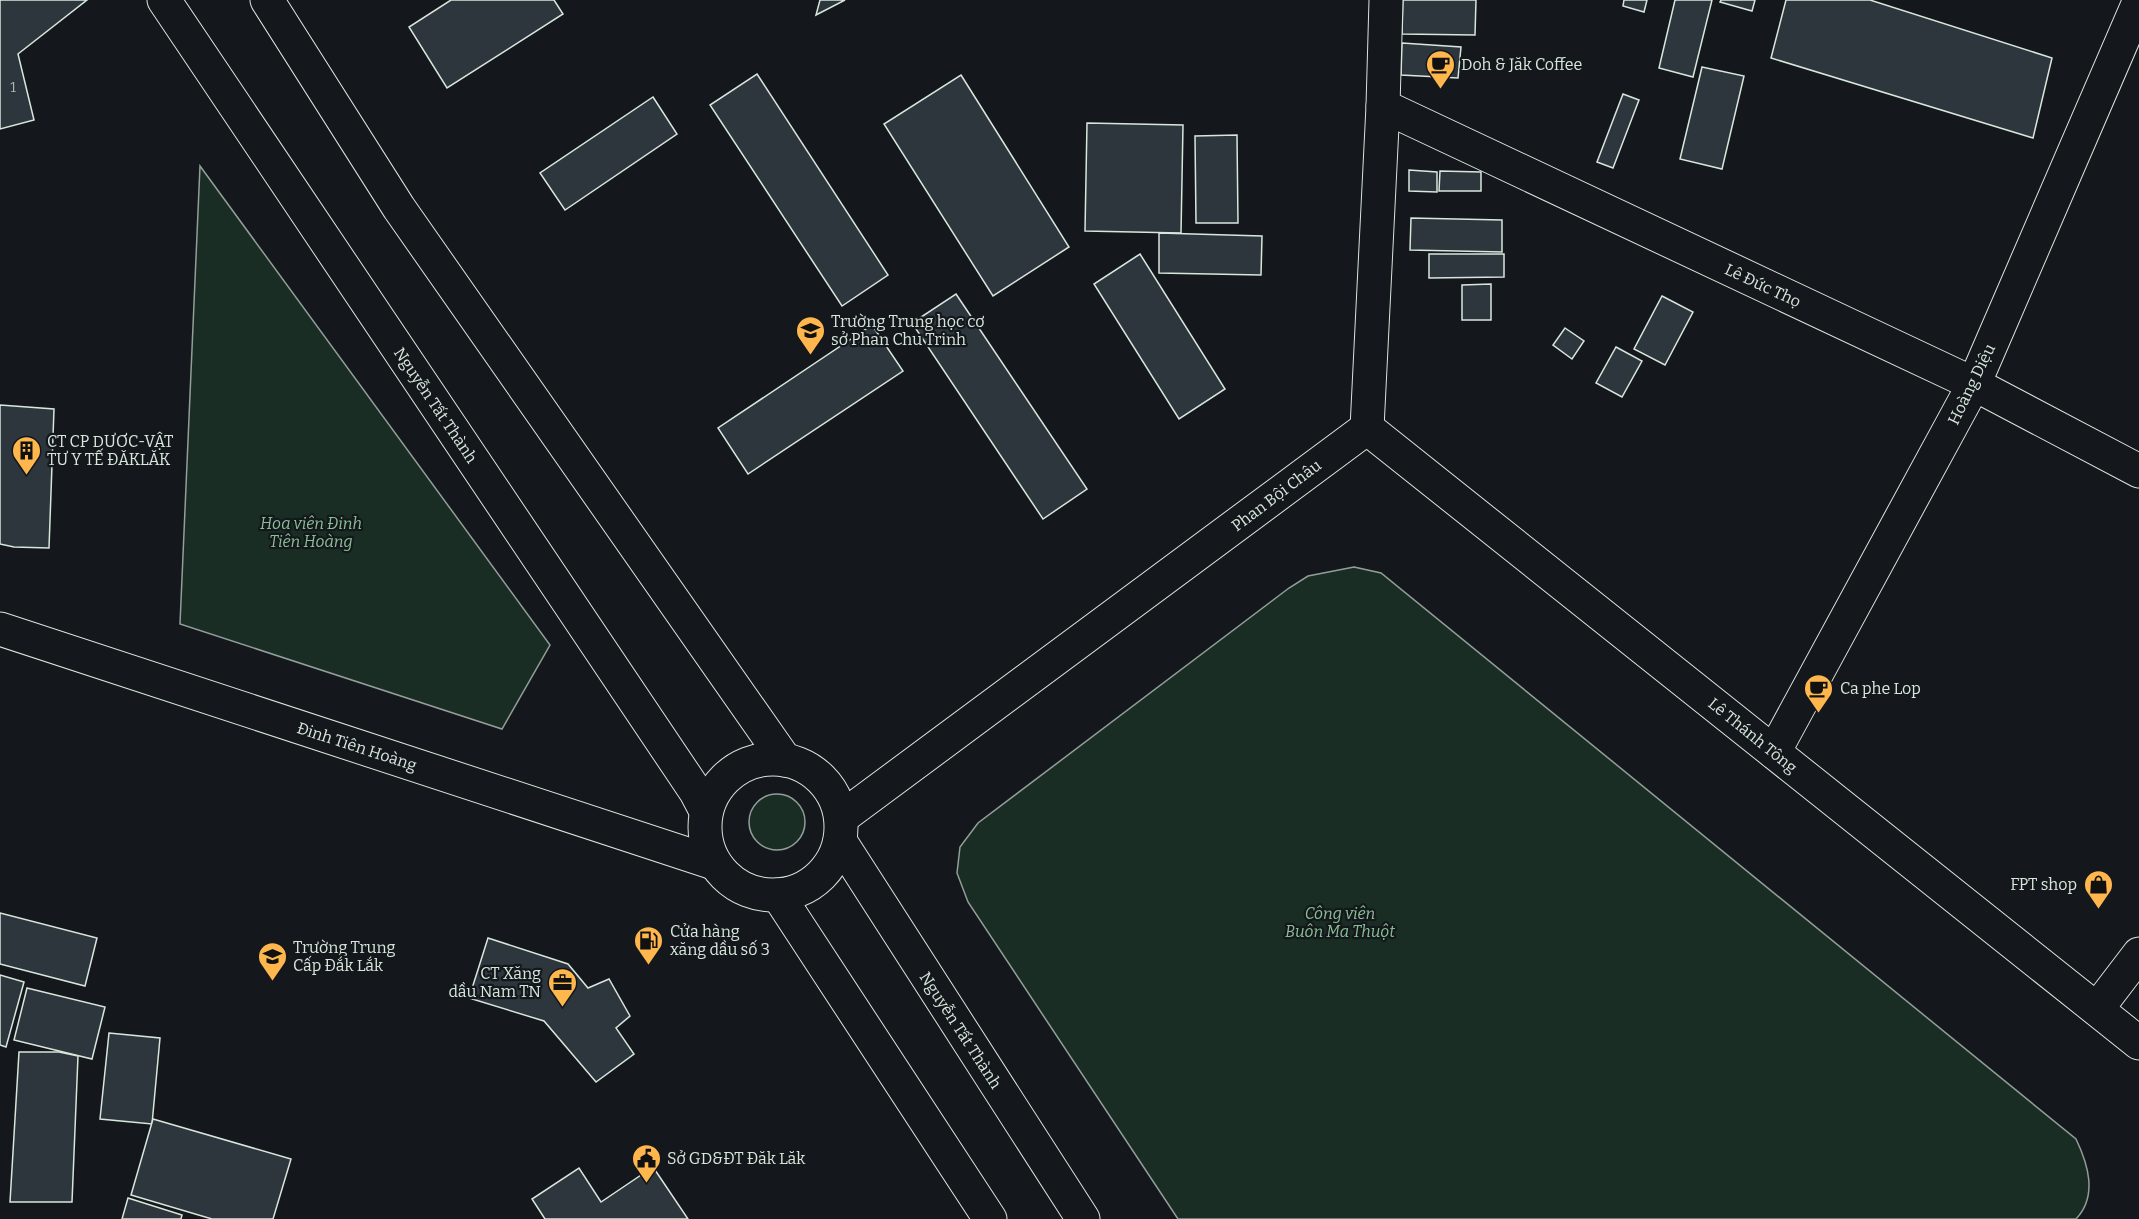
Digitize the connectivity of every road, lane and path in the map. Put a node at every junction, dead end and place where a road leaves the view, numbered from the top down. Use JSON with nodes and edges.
{"nodes":[{"id":1,"x":164,"y":0,"type":"edge"},
{"id":2,"x":267,"y":0,"type":"edge"},
{"id":3,"x":1386,"y":0,"type":"edge"},
{"id":4,"x":2139,"y":2,"type":"edge"},
{"id":5,"x":1383,"y":106,"type":"junction"},
{"id":6,"x":1974,"y":384,"type":"junction"},
{"id":7,"x":1367,"y":428,"type":"junction"},
{"id":8,"x":2139,"y":471,"type":"edge"},
{"id":9,"x":0,"y":629,"type":"edge"},
{"id":10,"x":1774,"y":752,"type":"junction"},
{"id":11,"x":785,"y":760,"type":"junction"},
{"id":12,"x":706,"y":812,"type":"junction"},
{"id":13,"x":840,"y":829,"type":"junction"},
{"id":14,"x":714,"y":862,"type":"junction"},
{"id":15,"x":778,"y":895,"type":"junction"},
{"id":16,"x":2139,"y":954,"type":"edge"},
{"id":17,"x":2097,"y":1009,"type":"junction"},
{"id":18,"x":2139,"y":1043,"type":"edge"},
{"id":19,"x":990,"y":1219,"type":"edge"},
{"id":20,"x":1083,"y":1219,"type":"edge"}],
"edges":[{"from":1,"to":12,"type":"main road","name":"Nguyễn Tất Thành"},
{"from":2,"to":11,"type":"main road"},
{"from":3,"to":5,"type":"main road"},
{"from":4,"to":6,"type":"main road","name":"Hoàng Diệu"},
{"from":5,"to":6,"type":"main road","name":"Lê Đức Thọ"},
{"from":5,"to":7,"type":"main road"},
{"from":6,"to":8,"type":"main road","name":"Lê Đức Thọ"},
{"from":6,"to":10,"type":"main road","name":"Hoàng Diệu"},
{"from":7,"to":10,"type":"main road","name":"Lê Thánh Tông"},
{"from":7,"to":13,"type":"main road","name":"Phan Bội Châu"},
{"from":9,"to":14,"type":"main road","name":"Đinh Tiên Hoàng"},
{"from":10,"to":17,"type":"main road","name":"Lê Thánh Tông"},
{"from":11,"to":12,"type":"main road"},
{"from":11,"to":13,"type":"main road"},
{"from":12,"to":14,"type":"main road"},
{"from":13,"to":15,"type":"main road"},
{"from":13,"to":20,"type":"main road","name":"Nguyễn Tất Thành"},
{"from":14,"to":15,"type":"main road"},
{"from":15,"to":19,"type":"main road"},
{"from":16,"to":17,"type":"main road"},
{"from":17,"to":18,"type":"main road","name":"Lê Thánh Tông"}]}
